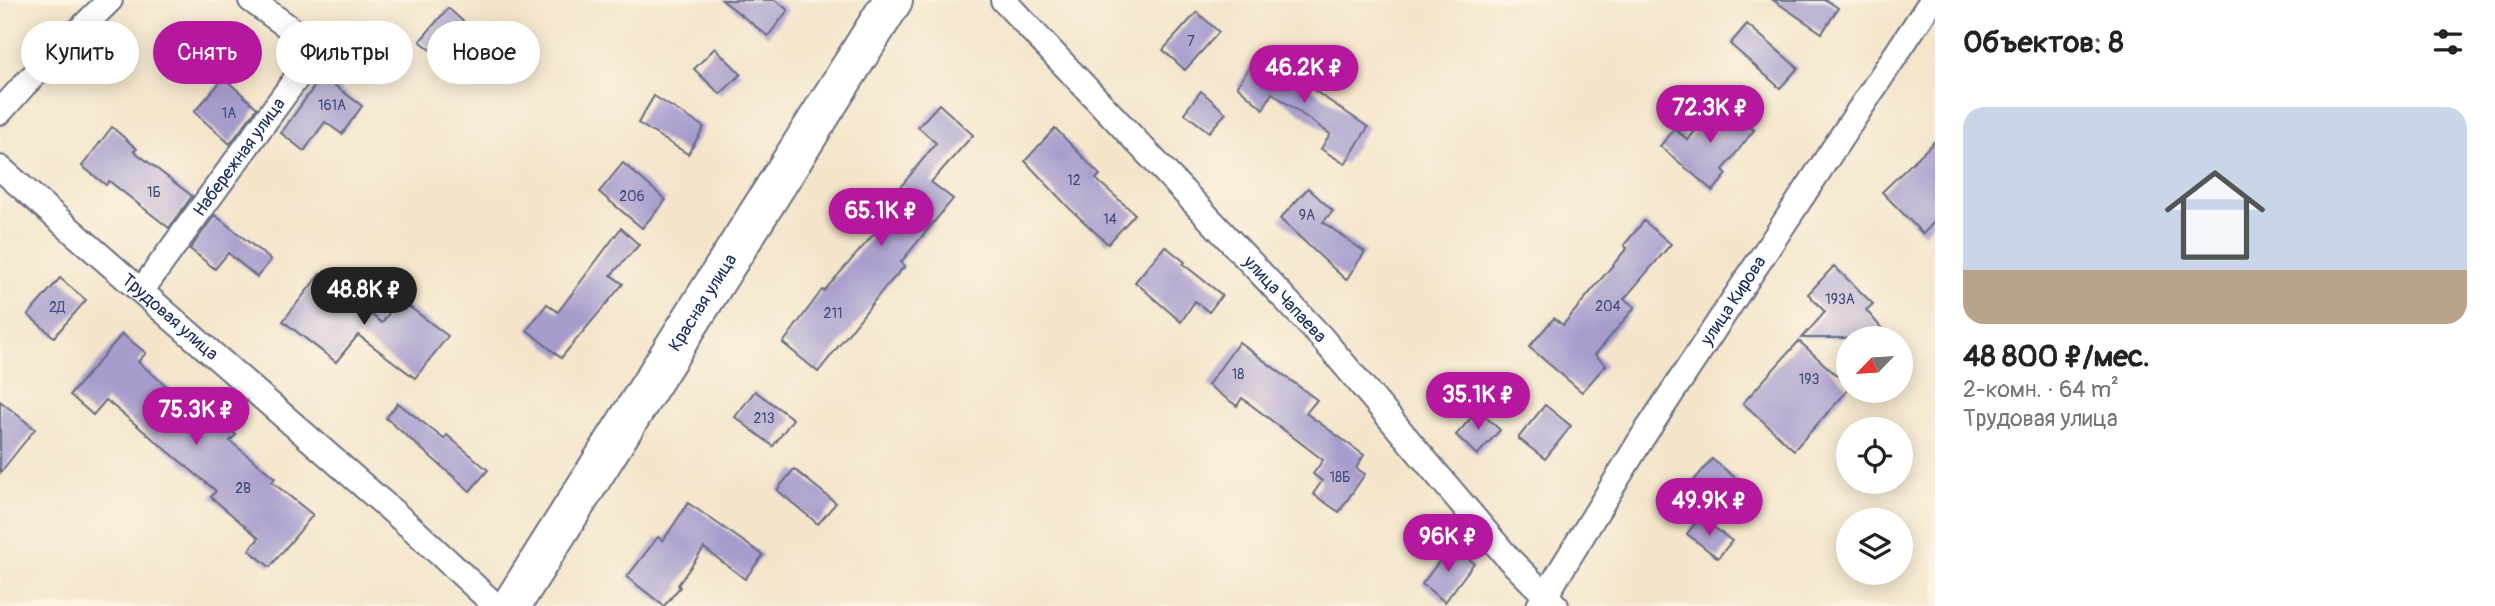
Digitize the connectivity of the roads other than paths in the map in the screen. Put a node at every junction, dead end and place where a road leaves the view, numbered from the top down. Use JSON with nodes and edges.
{"nodes":[{"id":1,"x":110,"y":0,"type":"edge"},
{"id":2,"x":251,"y":0,"type":"edge"},
{"id":3,"x":893,"y":0,"type":"edge"},
{"id":4,"x":1003,"y":0,"type":"edge"},
{"id":5,"x":1933,"y":0,"type":"edge"},
{"id":6,"x":0,"y":112,"type":"edge"},
{"id":7,"x":0,"y":168,"type":"edge"},
{"id":8,"x":141,"y":291,"type":"junction"},
{"id":9,"x":1548,"y":603,"type":"edge"},
{"id":10,"x":496,"y":606,"type":"edge"},
{"id":11,"x":511,"y":606,"type":"edge"}],
"edges":[{"from":1,"to":6,"type":"street"},
{"from":2,"to":8,"type":"street","name":"Набережная улица"},
{"from":3,"to":11,"type":"main road","name":"Красная улица"},
{"from":4,"to":9,"type":"street","name":"улица Чапаева"},
{"from":5,"to":9,"type":"street","name":"улица Кирова"},
{"from":7,"to":8,"type":"street","name":"Трудовая улица"},
{"from":8,"to":10,"type":"street","name":"Трудовая улица"}]}
